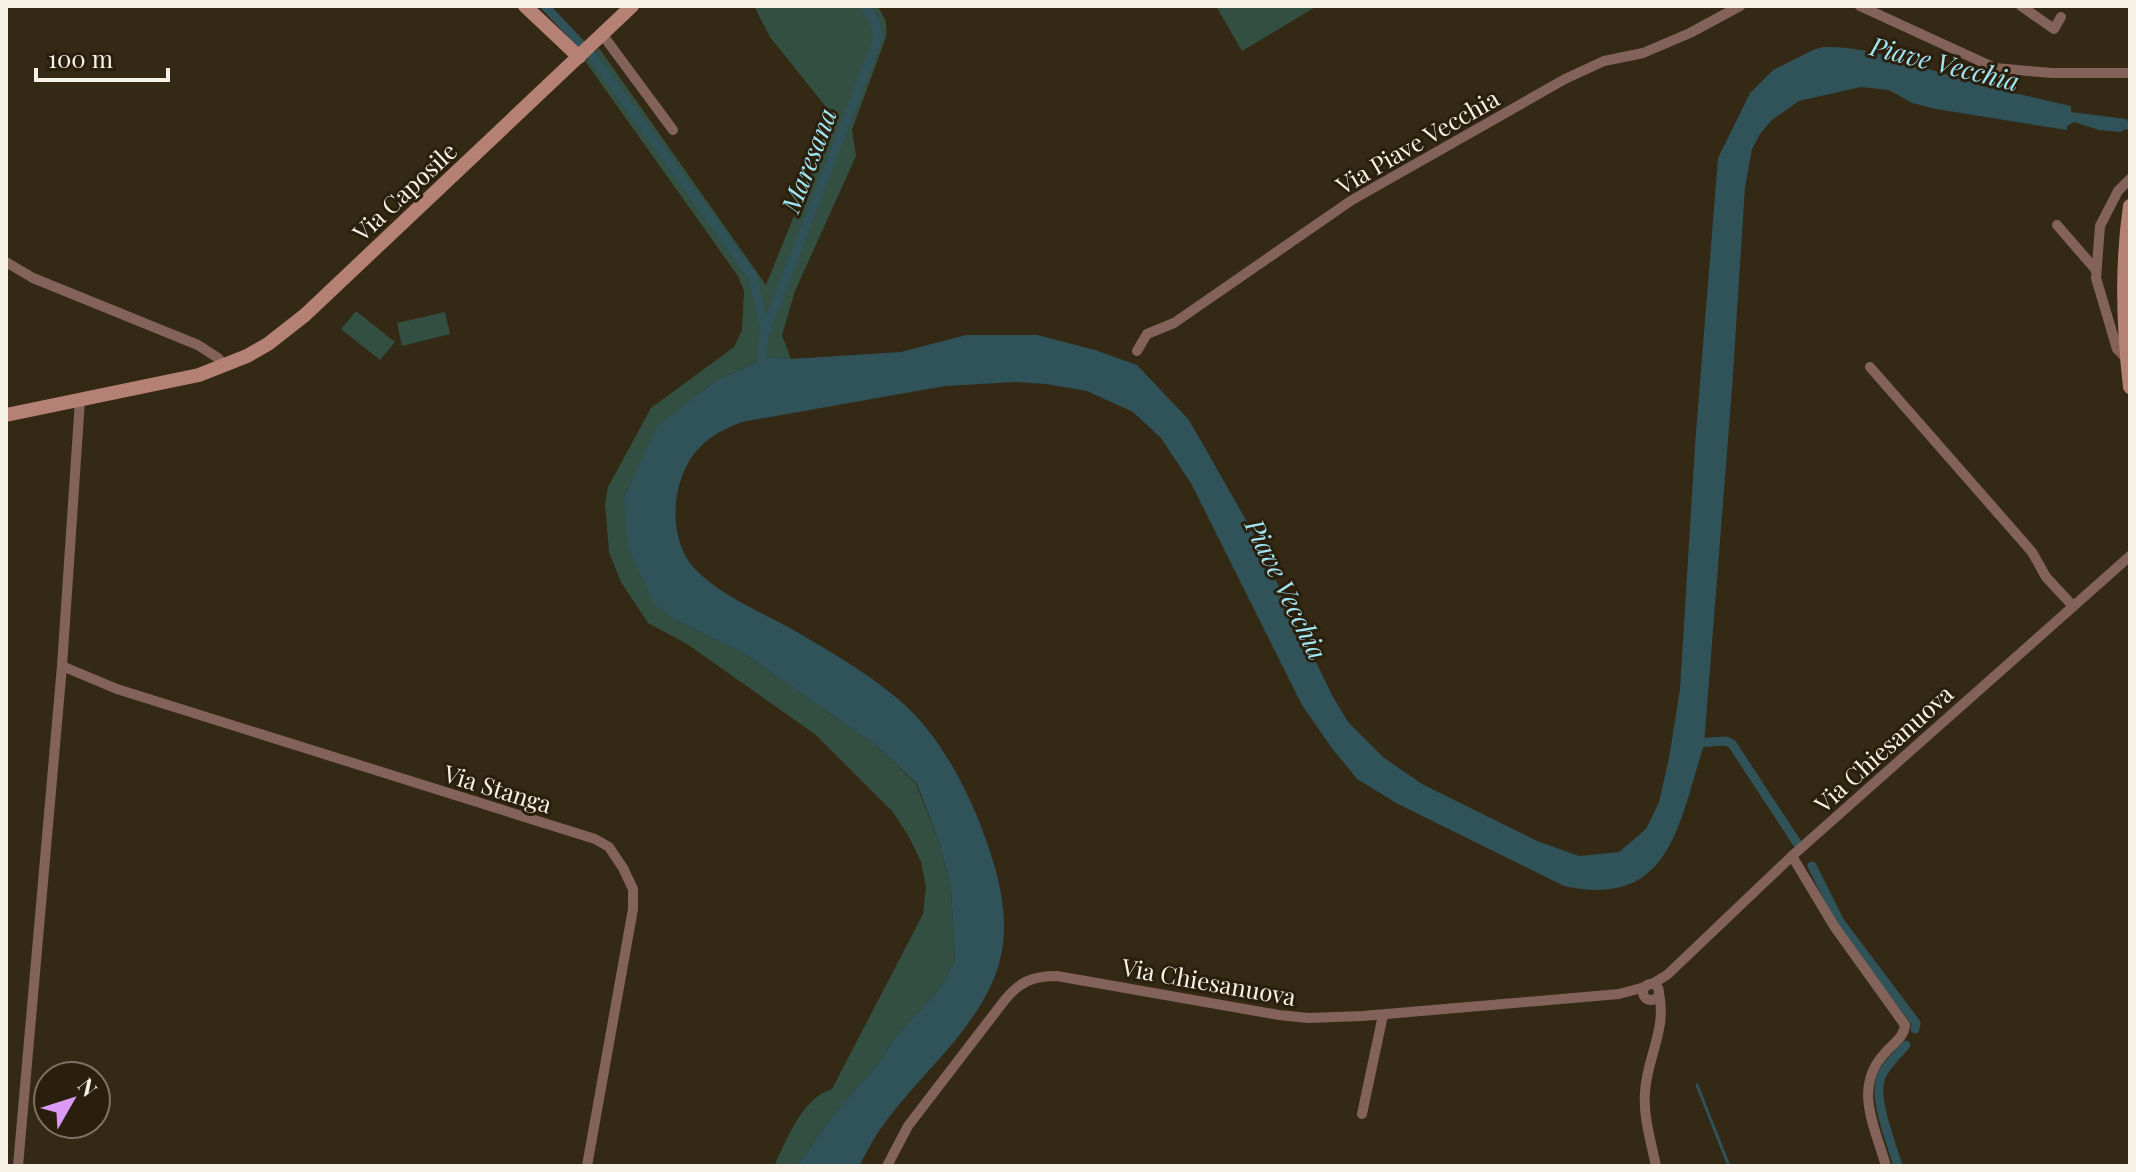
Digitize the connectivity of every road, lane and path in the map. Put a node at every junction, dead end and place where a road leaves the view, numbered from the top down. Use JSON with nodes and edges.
{"nodes":[{"id":1,"x":525,"y":6,"type":"edge"},
{"id":2,"x":632,"y":6,"type":"edge"},
{"id":3,"x":1740,"y":6,"type":"edge"},
{"id":4,"x":1860,"y":6,"type":"edge"},
{"id":5,"x":2021,"y":6,"type":"edge"},
{"id":6,"x":2061,"y":17,"type":"dead end"},
{"id":7,"x":589,"y":47,"type":"junction"},
{"id":8,"x":2130,"y":73,"type":"edge"},
{"id":9,"x":673,"y":130,"type":"dead end"},
{"id":10,"x":2130,"y":179,"type":"edge"},
{"id":11,"x":2130,"y":206,"type":"edge"},
{"id":12,"x":2057,"y":225,"type":"dead end"},
{"id":13,"x":6,"y":262,"type":"edge"},
{"id":14,"x":2096,"y":270,"type":"junction"},
{"id":15,"x":1137,"y":351,"type":"dead end"},
{"id":16,"x":2126,"y":358,"type":"junction"},
{"id":17,"x":225,"y":366,"type":"junction"},
{"id":18,"x":1870,"y":367,"type":"dead end"},
{"id":19,"x":2130,"y":387,"type":"edge"},
{"id":20,"x":80,"y":400,"type":"junction"},
{"id":21,"x":6,"y":415,"type":"edge"},
{"id":22,"x":2130,"y":556,"type":"edge"},
{"id":23,"x":2073,"y":606,"type":"junction"},
{"id":24,"x":62,"y":666,"type":"junction"},
{"id":25,"x":1792,"y":856,"type":"junction"},
{"id":26,"x":1654,"y":988,"type":"junction"},
{"id":27,"x":1619,"y":994,"type":"junction"},
{"id":28,"x":1648,"y":999,"type":"junction"},
{"id":29,"x":1383,"y":1015,"type":"junction"},
{"id":30,"x":1660,"y":1032,"type":"junction"},
{"id":31,"x":1362,"y":1114,"type":"dead end"},
{"id":32,"x":18,"y":1166,"type":"edge"},
{"id":33,"x":587,"y":1166,"type":"edge"},
{"id":34,"x":887,"y":1166,"type":"edge"},
{"id":35,"x":1656,"y":1166,"type":"edge"},
{"id":36,"x":1886,"y":1166,"type":"edge"}],
"edges":[{"from":1,"to":7,"type":"street"},
{"from":2,"to":7,"type":"street","name":"Via Caposile"},
{"from":3,"to":15,"type":"street","name":"Via Piave Vecchia"},
{"from":4,"to":8,"type":"street"},
{"from":5,"to":6,"type":"street"},
{"from":7,"to":9,"type":"street"},
{"from":7,"to":17,"type":"street","name":"Via Caposile"},
{"from":10,"to":14,"type":"street"},
{"from":11,"to":16,"type":"street"},
{"from":12,"to":14,"type":"street"},
{"from":13,"to":17,"type":"street"},
{"from":14,"to":16,"type":"street"},
{"from":16,"to":19,"type":"street"},
{"from":17,"to":20,"type":"street","name":"Via Caposile"},
{"from":18,"to":23,"type":"street"},
{"from":20,"to":21,"type":"street","name":"Via Caposile"},
{"from":20,"to":24,"type":"street"},
{"from":22,"to":23,"type":"street","name":"Via Chiesanuova"},
{"from":23,"to":25,"type":"street","name":"Via Chiesanuova"},
{"from":24,"to":32,"type":"street"},
{"from":24,"to":33,"type":"street","name":"Via Stanga"},
{"from":25,"to":26,"type":"street","name":"Via Chiesanuova"},
{"from":25,"to":36,"type":"street"},
{"from":26,"to":27,"type":"street","name":"Via Chiesanuova"},
{"from":26,"to":28,"type":"street","name":"Via Chiesanuova"},
{"from":26,"to":30,"type":"street"},
{"from":27,"to":28,"type":"street","name":"Via Chiesanuova"},
{"from":27,"to":29,"type":"street","name":"Via Chiesanuova"},
{"from":28,"to":30,"type":"street"},
{"from":29,"to":31,"type":"street"},
{"from":29,"to":34,"type":"street","name":"Via Chiesanuova"},
{"from":30,"to":35,"type":"street"}]}
